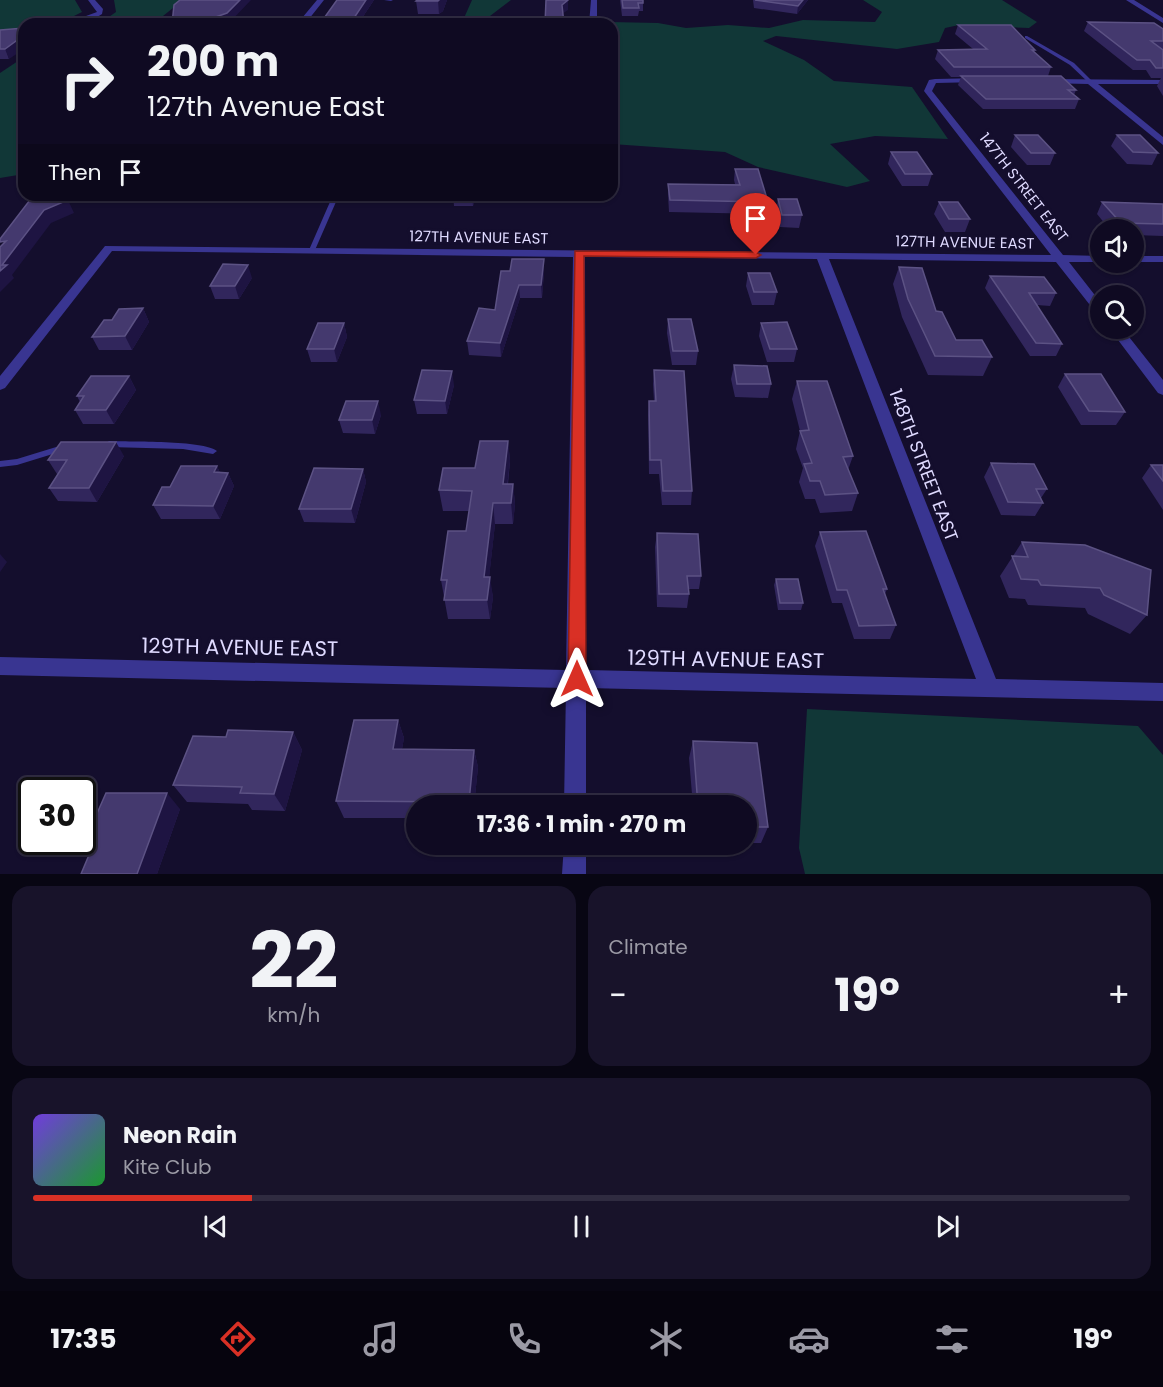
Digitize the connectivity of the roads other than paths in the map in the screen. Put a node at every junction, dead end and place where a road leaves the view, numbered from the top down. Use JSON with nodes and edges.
{"nodes":[{"id":1,"x":91,"y":0,"type":"edge"},
{"id":2,"x":321,"y":0,"type":"edge"},
{"id":3,"x":386,"y":0,"type":"edge"},
{"id":4,"x":391,"y":0,"type":"edge"},
{"id":5,"x":594,"y":0,"type":"edge"},
{"id":6,"x":1129,"y":0,"type":"edge"},
{"id":7,"x":93,"y":18,"type":"edge"},
{"id":8,"x":306,"y":18,"type":"edge"},
{"id":9,"x":593,"y":18,"type":"edge"},
{"id":10,"x":1163,"y":21,"type":"edge"},
{"id":11,"x":1026,"y":37,"type":"edge"},
{"id":12,"x":995,"y":80,"type":"edge"},
{"id":13,"x":1038,"y":81,"type":"edge"},
{"id":14,"x":1090,"y":81,"type":"junction"},
{"id":15,"x":1163,"y":82,"type":"edge"},
{"id":16,"x":1163,"y":142,"type":"edge"},
{"id":17,"x":333,"y":201,"type":"edge"},
{"id":18,"x":312,"y":250,"type":"junction"},
{"id":19,"x":579,"y":253,"type":"junction"},
{"id":20,"x":822,"y":256,"type":"junction"},
{"id":21,"x":1060,"y":258,"type":"junction"},
{"id":22,"x":1090,"y":259,"type":"edge"},
{"id":23,"x":1144,"y":259,"type":"edge"},
{"id":24,"x":1163,"y":259,"type":"edge"},
{"id":25,"x":1090,"y":297,"type":"edge"},
{"id":26,"x":1124,"y":339,"type":"edge"},
{"id":27,"x":0,"y":385,"type":"edge"},
{"id":28,"x":1163,"y":390,"type":"edge"},
{"id":29,"x":75,"y":444,"type":"edge"},
{"id":30,"x":98,"y":444,"type":"edge"},
{"id":31,"x":213,"y":451,"type":"dead end"},
{"id":32,"x":0,"y":464,"type":"edge"},
{"id":33,"x":0,"y":666,"type":"edge"},
{"id":34,"x":577,"y":679,"type":"junction"},
{"id":35,"x":990,"y":689,"type":"junction"},
{"id":36,"x":1163,"y":692,"type":"edge"},
{"id":37,"x":575,"y":795,"type":"edge"},
{"id":38,"x":575,"y":855,"type":"edge"},
{"id":39,"x":574,"y":874,"type":"edge"}],
"edges":[{"from":1,"to":7,"type":"street"},
{"from":2,"to":8,"type":"street"},
{"from":3,"to":4,"type":"lane"},
{"from":5,"to":9,"type":"street"},
{"from":6,"to":10,"type":"street"},
{"from":11,"to":14,"type":"lane"},
{"from":12,"to":21,"type":"street","name":"147TH STREET EAST"},
{"from":13,"to":14,"type":"street"},
{"from":14,"to":15,"type":"street"},
{"from":14,"to":16,"type":"street"},
{"from":17,"to":18,"type":"lane"},
{"from":18,"to":19,"type":"street","name":"127TH AVENUE EAST"},
{"from":18,"to":27,"type":"street","name":"127TH AVENUE EAST"},
{"from":19,"to":20,"type":"street","name":"127TH AVENUE EAST"},
{"from":19,"to":34,"type":"street"},
{"from":20,"to":21,"type":"street","name":"127TH AVENUE EAST"},
{"from":20,"to":35,"type":"street","name":"148TH STREET EAST"},
{"from":21,"to":22,"type":"street","name":"127TH AVENUE EAST"},
{"from":21,"to":25,"type":"street","name":"147TH STREET EAST"},
{"from":23,"to":24,"type":"street"},
{"from":26,"to":28,"type":"street"},
{"from":29,"to":32,"type":"lane"},
{"from":30,"to":31,"type":"lane"},
{"from":33,"to":34,"type":"street","name":"129TH AVENUE EAST"},
{"from":34,"to":35,"type":"street","name":"129TH AVENUE EAST"},
{"from":34,"to":37,"type":"street"},
{"from":35,"to":36,"type":"street","name":"129TH AVENUE EAST"},
{"from":38,"to":39,"type":"street"}]}
